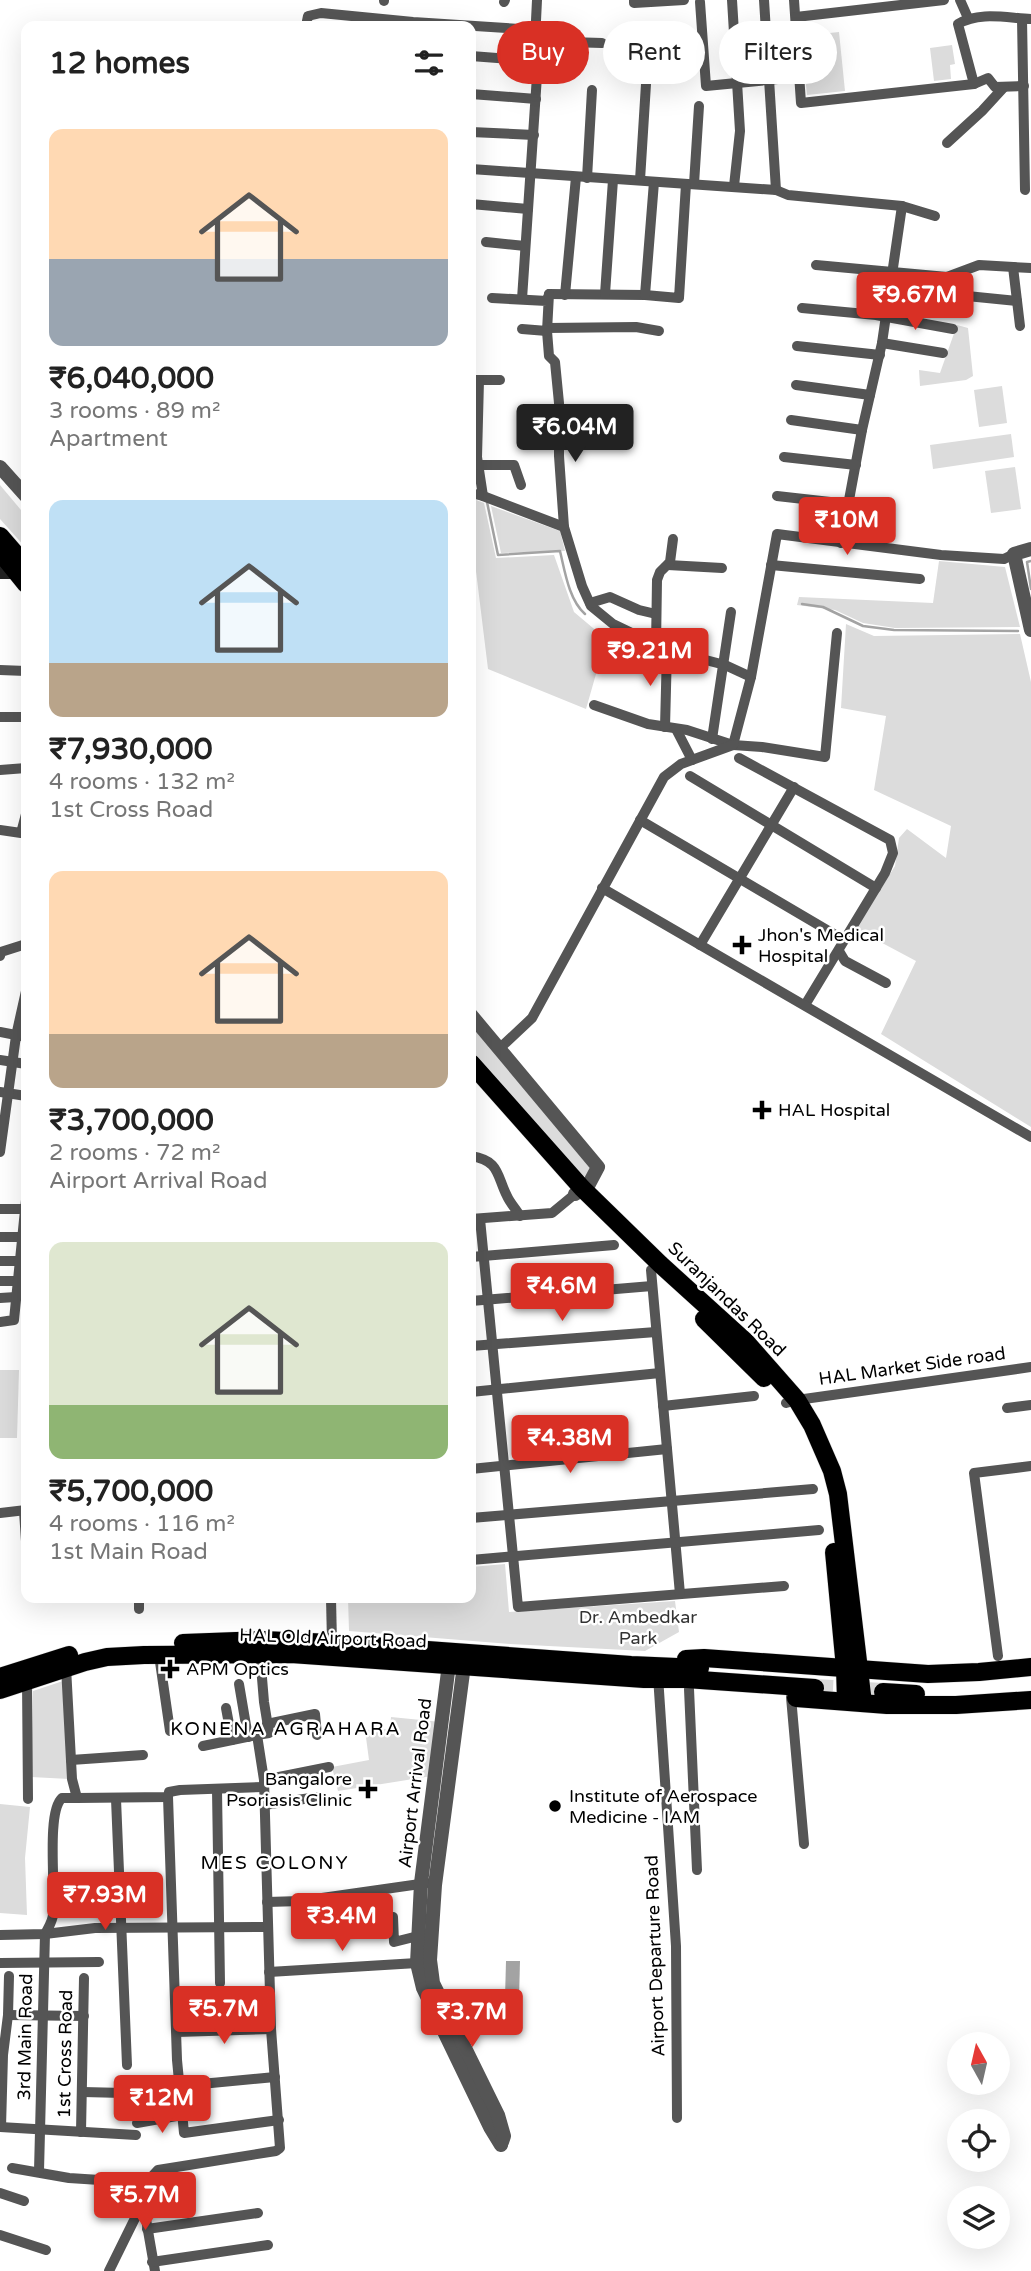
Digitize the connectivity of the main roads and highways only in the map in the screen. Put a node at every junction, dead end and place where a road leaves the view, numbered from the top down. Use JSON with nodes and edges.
{"nodes":[{"id":1,"x":0,"y":536,"type":"edge"},
{"id":2,"x":14,"y":566,"type":"edge"},
{"id":3,"x":476,"y":1069,"type":"edge"},
{"id":4,"x":476,"y":1083,"type":"edge"},
{"id":5,"x":579,"y":1191,"type":"junction"},
{"id":6,"x":107,"y":1652,"type":"junction"},
{"id":7,"x":1031,"y":1667,"type":"edge"},
{"id":8,"x":853,"y":1668,"type":"junction"},
{"id":9,"x":662,"y":1675,"type":"junction"},
{"id":10,"x":1031,"y":1675,"type":"edge"},
{"id":11,"x":0,"y":1677,"type":"edge"},
{"id":12,"x":815,"y":1682,"type":"tunnel mouth"},
{"id":13,"x":1031,"y":1689,"type":"edge"},
{"id":14,"x":0,"y":1690,"type":"edge"},
{"id":15,"x":1031,"y":1700,"type":"edge"},
{"id":16,"x":854,"y":1702,"type":"junction"}],
"edges":[{"from":1,"to":2,"type":"main road"},
{"from":3,"to":5,"type":"main road","name":"Suranjandas Road"},
{"from":4,"to":5,"type":"main road","name":"Suranjandas Road"},
{"from":5,"to":8,"type":"main road","name":"Suranjandas Road"},
{"from":6,"to":9,"type":"main road","name":"HAL Old Airport Road"},
{"from":6,"to":9,"type":"main road","name":"HAL Old Airport Road"},
{"from":6,"to":11,"type":"main road","name":"HAL Old Airport Road"},
{"from":6,"to":14,"type":"main road","name":"HAL Old Airport Road"},
{"from":7,"to":8,"type":"main road"},
{"from":8,"to":9,"type":"main road"},
{"from":8,"to":16,"type":"main road","name":"Suranjandas Road"},
{"from":9,"to":12,"type":"main road"},
{"from":9,"to":16,"type":"main road"},
{"from":10,"to":13,"type":"main road"},
{"from":15,"to":16,"type":"main road"}]}
